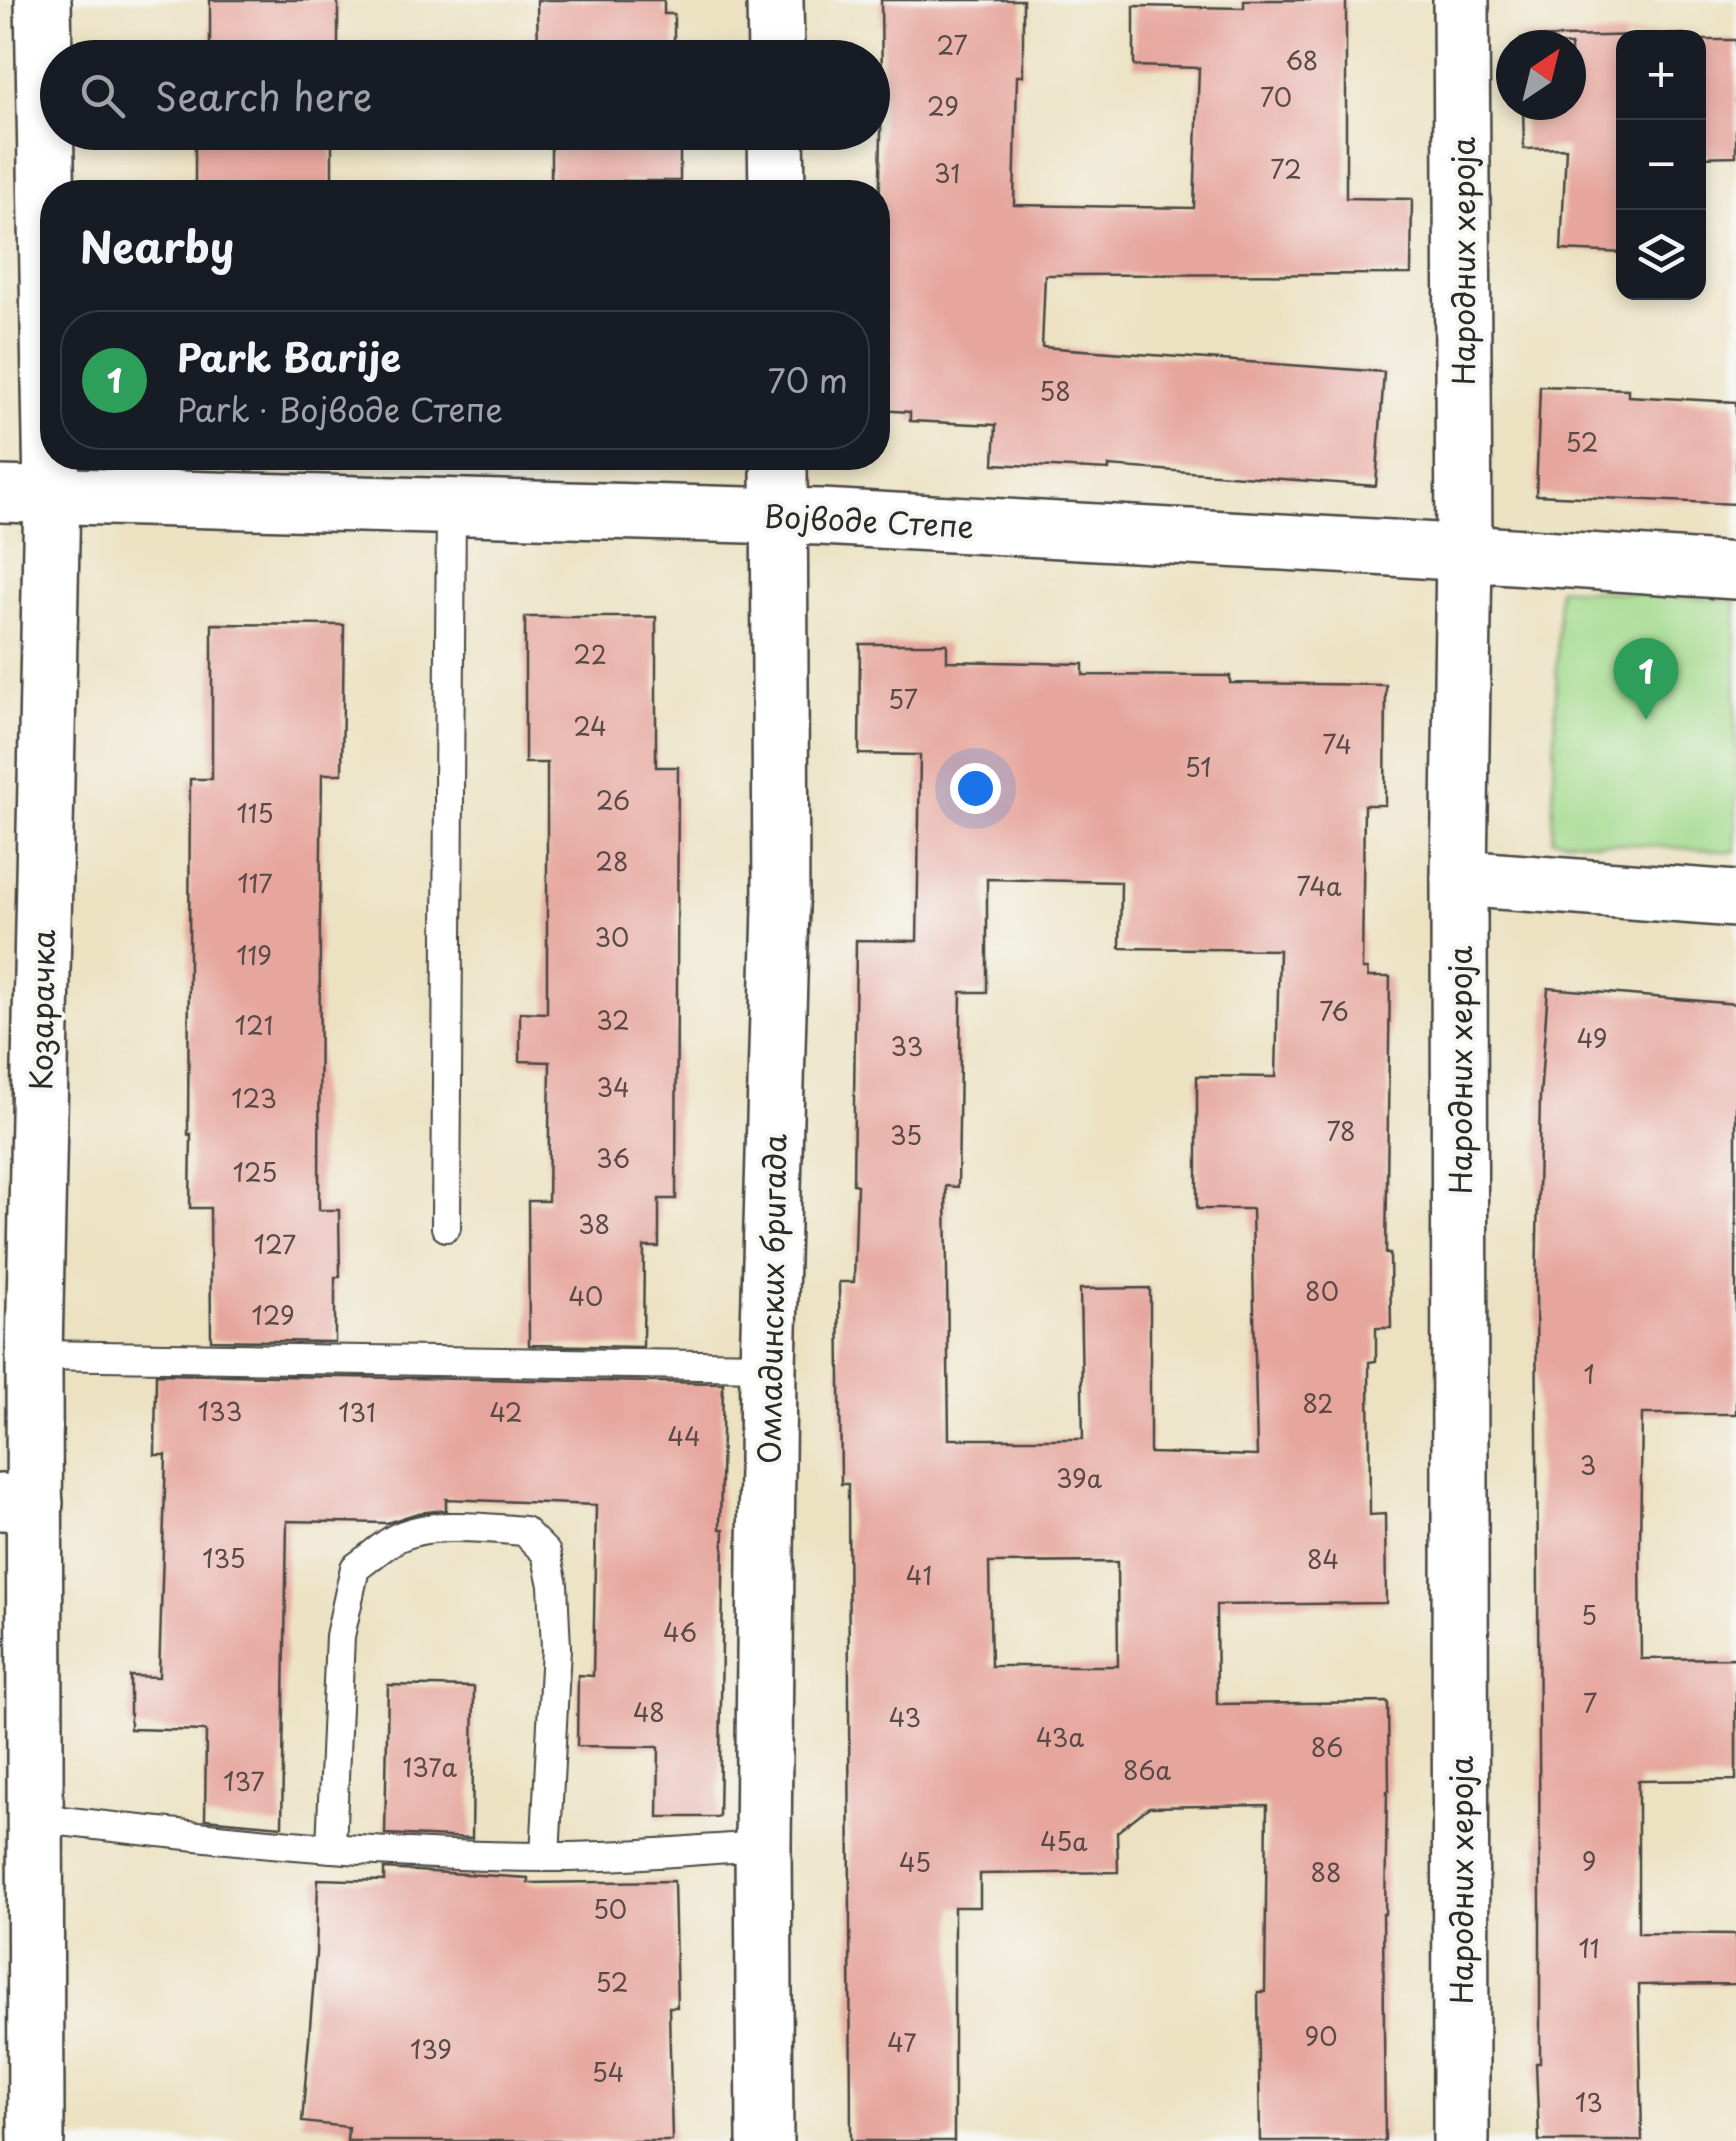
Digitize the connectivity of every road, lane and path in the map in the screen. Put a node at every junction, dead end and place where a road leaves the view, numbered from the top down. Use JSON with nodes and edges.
{"nodes":[{"id":1,"x":43,"y":0,"type":"edge"},
{"id":2,"x":775,"y":0,"type":"edge"},
{"id":3,"x":1462,"y":0,"type":"edge"},
{"id":4,"x":42,"y":40,"type":"edge"},
{"id":5,"x":776,"y":40,"type":"edge"},
{"id":6,"x":40,"y":87,"type":"edge"},
{"id":7,"x":776,"y":150,"type":"edge"},
{"id":8,"x":777,"y":180,"type":"edge"},
{"id":9,"x":779,"y":470,"type":"edge"},
{"id":10,"x":26,"y":494,"type":"edge"},
{"id":11,"x":451,"y":506,"type":"junction"},
{"id":12,"x":779,"y":516,"type":"junction"},
{"id":13,"x":1464,"y":552,"type":"junction"},
{"id":14,"x":1736,"y":571,"type":"edge"},
{"id":15,"x":1459,"y":878,"type":"junction"},
{"id":16,"x":1736,"y":899,"type":"edge"},
{"id":17,"x":446,"y":1227,"type":"dead end"},
{"id":18,"x":34,"y":1355,"type":"junction"},
{"id":19,"x":768,"y":1366,"type":"junction"},
{"id":20,"x":18,"y":1503,"type":"edge"},
{"id":21,"x":36,"y":1818,"type":"junction"},
{"id":22,"x":763,"y":1846,"type":"junction"},
{"id":23,"x":331,"y":1848,"type":"junction"},
{"id":24,"x":545,"y":1858,"type":"junction"},
{"id":25,"x":36,"y":2141,"type":"edge"},
{"id":26,"x":765,"y":2141,"type":"edge"},
{"id":27,"x":1461,"y":2141,"type":"edge"}],
"edges":[{"from":1,"to":4,"type":"street","name":"Козарачка"},
{"from":2,"to":5,"type":"street"},
{"from":3,"to":13,"type":"street","name":"Народних хероја"},
{"from":6,"to":10,"type":"street","name":"Козарачка"},
{"from":7,"to":8,"type":"street"},
{"from":9,"to":12,"type":"street","name":"Омладинских бригада"},
{"from":10,"to":11,"type":"street","name":"Војводе Степе"},
{"from":10,"to":18,"type":"street","name":"Козарачка"},
{"from":11,"to":12,"type":"street","name":"Војводе Степе"},
{"from":11,"to":17,"type":"lane"},
{"from":12,"to":13,"type":"street","name":"Војводе Степе"},
{"from":12,"to":19,"type":"street","name":"Омладинских бригада"},
{"from":13,"to":14,"type":"street","name":"Војводе Степе"},
{"from":13,"to":15,"type":"street","name":"Народних хероја"},
{"from":15,"to":16,"type":"street"},
{"from":15,"to":27,"type":"street","name":"Народних хероја"},
{"from":18,"to":19,"type":"lane"},
{"from":18,"to":20,"type":"street","name":"Козарачка"},
{"from":19,"to":22,"type":"street","name":"Омладинских бригада"},
{"from":20,"to":21,"type":"street","name":"Козарачка"},
{"from":21,"to":23,"type":"lane"},
{"from":21,"to":25,"type":"street","name":"Козарачка"},
{"from":22,"to":24,"type":"lane"},
{"from":22,"to":26,"type":"street","name":"Омладинских бригада"},
{"from":23,"to":24,"type":"lane"},
{"from":23,"to":24,"type":"lane"}]}
